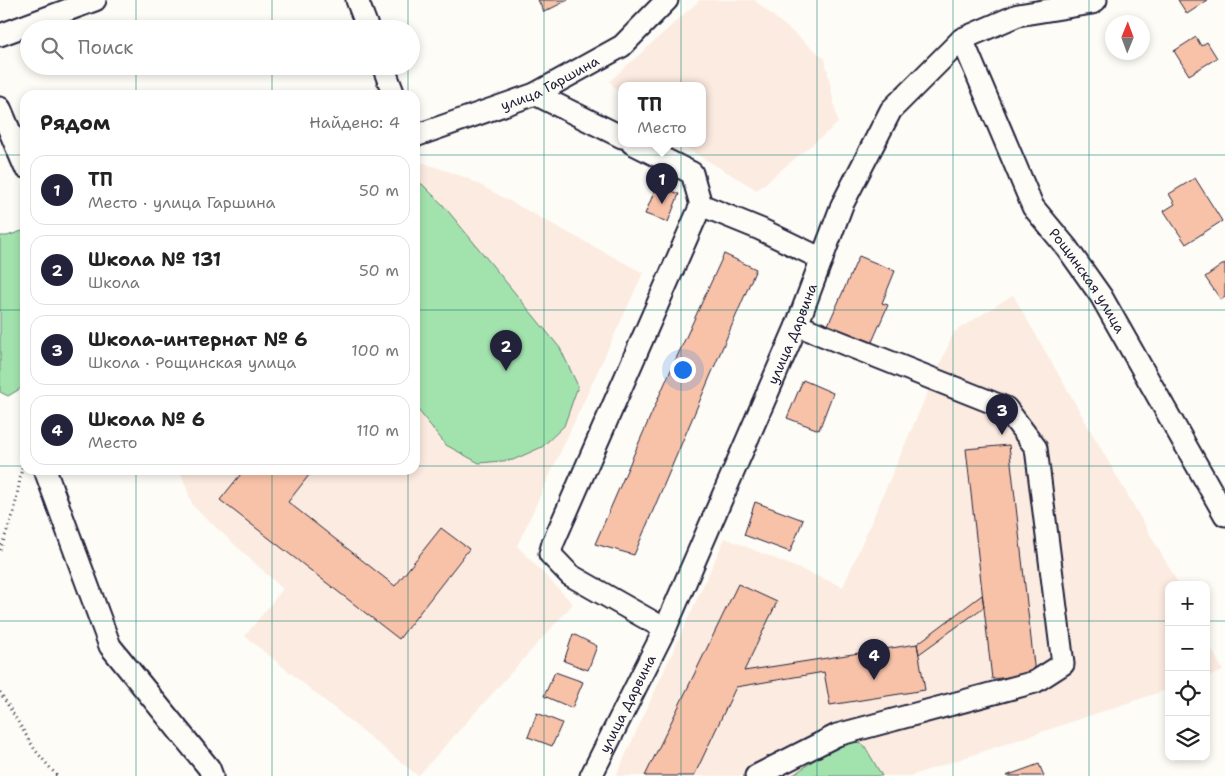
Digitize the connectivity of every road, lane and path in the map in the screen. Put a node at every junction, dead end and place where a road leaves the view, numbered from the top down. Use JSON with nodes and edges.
{"nodes":[{"id":1,"x":95,"y":0,"type":"edge"},
{"id":2,"x":357,"y":0,"type":"edge"},
{"id":3,"x":667,"y":0,"type":"edge"},
{"id":4,"x":1096,"y":0,"type":"edge"},
{"id":5,"x":41,"y":20,"type":"edge"},
{"id":6,"x":365,"y":20,"type":"edge"},
{"id":7,"x":20,"y":28,"type":"edge"},
{"id":8,"x":0,"y":35,"type":"edge"},
{"id":9,"x":962,"y":39,"type":"junction"},
{"id":10,"x":386,"y":75,"type":"edge"},
{"id":11,"x":392,"y":90,"type":"edge"},
{"id":12,"x":535,"y":94,"type":"junction"},
{"id":13,"x":0,"y":108,"type":"edge"},
{"id":14,"x":420,"y":134,"type":"edge"},
{"id":15,"x":618,"y":135,"type":"edge"},
{"id":16,"x":640,"y":147,"type":"edge"},
{"id":17,"x":20,"y":155,"type":"edge"},
{"id":18,"x":701,"y":205,"type":"junction"},
{"id":19,"x":822,"y":259,"type":"junction"},
{"id":20,"x":797,"y":325,"type":"junction"},
{"id":21,"x":21,"y":475,"type":"edge"},
{"id":22,"x":47,"y":475,"type":"edge"},
{"id":23,"x":1225,"y":515,"type":"edge"},
{"id":24,"x":0,"y":550,"type":"edge"},
{"id":25,"x":665,"y":629,"type":"junction"},
{"id":26,"x":0,"y":692,"type":"edge"},
{"id":27,"x":57,"y":776,"type":"edge"},
{"id":28,"x":212,"y":776,"type":"edge"},
{"id":29,"x":591,"y":776,"type":"edge"},
{"id":30,"x":756,"y":776,"type":"edge"}],
"edges":[{"from":1,"to":5,"type":"street"},
{"from":2,"to":6,"type":"street"},
{"from":3,"to":12,"type":"street","name":"улица Гаршина"},
{"from":4,"to":9,"type":"street","name":"улица Дарвина"},
{"from":7,"to":8,"type":"street"},
{"from":9,"to":19,"type":"street","name":"улица Дарвина"},
{"from":9,"to":23,"type":"street","name":"Рощинская улица"},
{"from":10,"to":11,"type":"street"},
{"from":12,"to":14,"type":"street","name":"улица Гаршина"},
{"from":12,"to":15,"type":"street"},
{"from":13,"to":17,"type":"street"},
{"from":16,"to":18,"type":"street"},
{"from":18,"to":19,"type":"street"},
{"from":18,"to":25,"type":"street"},
{"from":19,"to":20,"type":"street","name":"улица Дарвина"},
{"from":20,"to":25,"type":"street","name":"улица Дарвина"},
{"from":20,"to":30,"type":"street"},
{"from":21,"to":24,"type":"path"},
{"from":22,"to":28,"type":"street"},
{"from":25,"to":29,"type":"street","name":"улица Дарвина"},
{"from":26,"to":27,"type":"path"}]}
